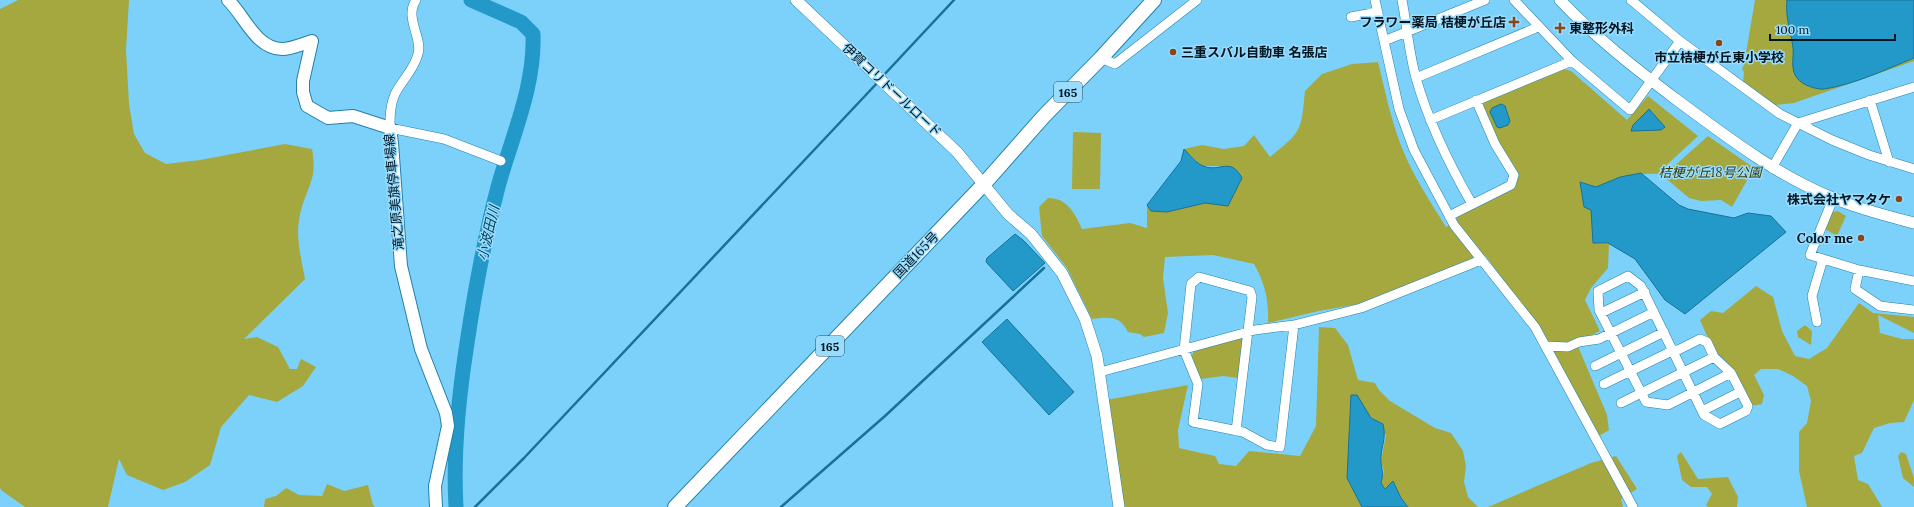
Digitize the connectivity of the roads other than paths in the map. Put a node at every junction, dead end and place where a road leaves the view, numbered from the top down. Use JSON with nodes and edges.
{"nodes":[{"id":1,"x":228,"y":0,"type":"edge"},
{"id":2,"x":416,"y":0,"type":"edge"},
{"id":3,"x":796,"y":0,"type":"edge"},
{"id":4,"x":1154,"y":0,"type":"edge"},
{"id":5,"x":1197,"y":0,"type":"edge"},
{"id":6,"x":1375,"y":0,"type":"edge"},
{"id":7,"x":1402,"y":0,"type":"edge"},
{"id":8,"x":1485,"y":0,"type":"edge"},
{"id":9,"x":1514,"y":0,"type":"edge"},
{"id":10,"x":1560,"y":0,"type":"edge"},
{"id":11,"x":1631,"y":0,"type":"edge"},
{"id":12,"x":1378,"y":12,"type":"junction"},
{"id":13,"x":1351,"y":17,"type":"dead end"},
{"id":14,"x":1538,"y":27,"type":"junction"},
{"id":15,"x":1408,"y":32,"type":"junction"},
{"id":16,"x":1384,"y":41,"type":"junction"},
{"id":17,"x":1680,"y":41,"type":"junction"},
{"id":18,"x":1101,"y":58,"type":"junction"},
{"id":19,"x":1572,"y":61,"type":"junction"},
{"id":20,"x":1416,"y":78,"type":"junction"},
{"id":21,"x":1651,"y":81,"type":"junction"},
{"id":22,"x":1914,"y":86,"type":"edge"},
{"id":23,"x":1476,"y":100,"type":"junction"},
{"id":24,"x":1870,"y":100,"type":"junction"},
{"id":25,"x":1430,"y":120,"type":"junction"},
{"id":26,"x":1798,"y":123,"type":"junction"},
{"id":27,"x":390,"y":128,"type":"junction"},
{"id":28,"x":501,"y":161,"type":"dead end"},
{"id":29,"x":1889,"y":162,"type":"junction"},
{"id":30,"x":1772,"y":168,"type":"junction"},
{"id":31,"x":1914,"y":169,"type":"edge"},
{"id":32,"x":983,"y":185,"type":"junction"},
{"id":33,"x":1833,"y":199,"type":"junction"},
{"id":34,"x":1472,"y":204,"type":"junction"},
{"id":35,"x":1449,"y":216,"type":"junction"},
{"id":36,"x":1914,"y":223,"type":"edge"},
{"id":37,"x":1823,"y":259,"type":"junction"},
{"id":38,"x":1481,"y":260,"type":"junction"},
{"id":39,"x":1859,"y":270,"type":"junction"},
{"id":40,"x":1914,"y":281,"type":"edge"},
{"id":41,"x":1645,"y":292,"type":"junction"},
{"id":42,"x":1914,"y":310,"type":"edge"},
{"id":43,"x":1654,"y":312,"type":"junction"},
{"id":44,"x":1601,"y":314,"type":"junction"},
{"id":45,"x":1817,"y":322,"type":"dead end"},
{"id":46,"x":1294,"y":325,"type":"junction"},
{"id":47,"x":1248,"y":331,"type":"junction"},
{"id":48,"x":1664,"y":332,"type":"junction"},
{"id":49,"x":1611,"y":333,"type":"junction"},
{"id":50,"x":1546,"y":346,"type":"junction"},
{"id":51,"x":1184,"y":350,"type":"junction"},
{"id":52,"x":1674,"y":350,"type":"junction"},
{"id":53,"x":1621,"y":353,"type":"junction"},
{"id":54,"x":1714,"y":357,"type":"junction"},
{"id":55,"x":1595,"y":366,"type":"dead end"},
{"id":56,"x":1100,"y":372,"type":"junction"},
{"id":57,"x":1630,"y":372,"type":"junction"},
{"id":58,"x":1731,"y":372,"type":"junction"},
{"id":59,"x":1683,"y":373,"type":"junction"},
{"id":60,"x":1604,"y":384,"type":"dead end"},
{"id":61,"x":1692,"y":392,"type":"junction"},
{"id":62,"x":1740,"y":392,"type":"junction"},
{"id":63,"x":1641,"y":393,"type":"junction"},
{"id":64,"x":1621,"y":403,"type":"dead end"},
{"id":65,"x":1702,"y":411,"type":"junction"},
{"id":66,"x":1236,"y":431,"type":"junction"},
{"id":67,"x":436,"y":507,"type":"edge"},
{"id":68,"x":675,"y":507,"type":"edge"},
{"id":69,"x":1119,"y":507,"type":"edge"},
{"id":70,"x":1633,"y":507,"type":"edge"}],
"edges":[{"from":1,"to":27,"type":"main road","name":"滝之原美旗停車場線"},
{"from":2,"to":27,"type":"street"},
{"from":3,"to":32,"type":"street","name":"伊賀コリドールロード"},
{"from":4,"to":18,"type":"highway","name":"国道165号","number":"165"},
{"from":5,"to":18,"type":"street"},
{"from":6,"to":12,"type":"street"},
{"from":7,"to":15,"type":"street"},
{"from":8,"to":15,"type":"street"},
{"from":9,"to":14,"type":"street"},
{"from":10,"to":21,"type":"street"},
{"from":11,"to":17,"type":"street"},
{"from":12,"to":13,"type":"street"},
{"from":12,"to":16,"type":"street"},
{"from":14,"to":19,"type":"street"},
{"from":14,"to":20,"type":"street"},
{"from":15,"to":16,"type":"street"},
{"from":15,"to":20,"type":"street"},
{"from":16,"to":35,"type":"street"},
{"from":17,"to":21,"type":"street"},
{"from":17,"to":26,"type":"street"},
{"from":18,"to":32,"type":"highway","name":"国道165号","number":"165"},
{"from":19,"to":21,"type":"street"},
{"from":19,"to":23,"type":"street"},
{"from":20,"to":25,"type":"street"},
{"from":21,"to":30,"type":"street"},
{"from":22,"to":24,"type":"street"},
{"from":23,"to":25,"type":"street"},
{"from":23,"to":34,"type":"street"},
{"from":24,"to":26,"type":"street"},
{"from":24,"to":29,"type":"street"},
{"from":25,"to":34,"type":"street"},
{"from":26,"to":29,"type":"street"},
{"from":26,"to":30,"type":"street"},
{"from":27,"to":28,"type":"street"},
{"from":27,"to":67,"type":"main road","name":"滝之原美旗停車場線"},
{"from":29,"to":31,"type":"street"},
{"from":30,"to":33,"type":"street"},
{"from":32,"to":56,"type":"street","name":"伊賀コリドールロード"},
{"from":32,"to":68,"type":"highway","name":"国道165号","number":"165"},
{"from":33,"to":36,"type":"street"},
{"from":33,"to":37,"type":"street"},
{"from":34,"to":35,"type":"street"},
{"from":35,"to":38,"type":"street"},
{"from":37,"to":39,"type":"street"},
{"from":37,"to":45,"type":"street"},
{"from":38,"to":46,"type":"street"},
{"from":38,"to":50,"type":"street"},
{"from":39,"to":40,"type":"street"},
{"from":39,"to":42,"type":"street"},
{"from":41,"to":43,"type":"street"},
{"from":41,"to":44,"type":"street"},
{"from":41,"to":44,"type":"street"},
{"from":43,"to":48,"type":"street"},
{"from":43,"to":49,"type":"street"},
{"from":44,"to":49,"type":"street"},
{"from":46,"to":47,"type":"street"},
{"from":46,"to":66,"type":"street"},
{"from":47,"to":51,"type":"street"},
{"from":47,"to":51,"type":"street"},
{"from":47,"to":66,"type":"street"},
{"from":48,"to":52,"type":"street"},
{"from":48,"to":53,"type":"street"},
{"from":49,"to":50,"type":"street"},
{"from":49,"to":53,"type":"street"},
{"from":50,"to":70,"type":"street"},
{"from":51,"to":56,"type":"street"},
{"from":51,"to":66,"type":"street"},
{"from":52,"to":54,"type":"street"},
{"from":52,"to":57,"type":"street"},
{"from":52,"to":59,"type":"street"},
{"from":53,"to":55,"type":"street"},
{"from":53,"to":57,"type":"street"},
{"from":54,"to":58,"type":"street"},
{"from":54,"to":59,"type":"street"},
{"from":56,"to":69,"type":"street","name":"伊賀コリドールロード"},
{"from":57,"to":60,"type":"street"},
{"from":57,"to":63,"type":"street"},
{"from":58,"to":61,"type":"street"},
{"from":58,"to":62,"type":"street"},
{"from":59,"to":61,"type":"street"},
{"from":59,"to":63,"type":"street"},
{"from":61,"to":63,"type":"street"},
{"from":61,"to":65,"type":"street"},
{"from":62,"to":65,"type":"street"},
{"from":62,"to":65,"type":"street"},
{"from":63,"to":64,"type":"street"}]}
